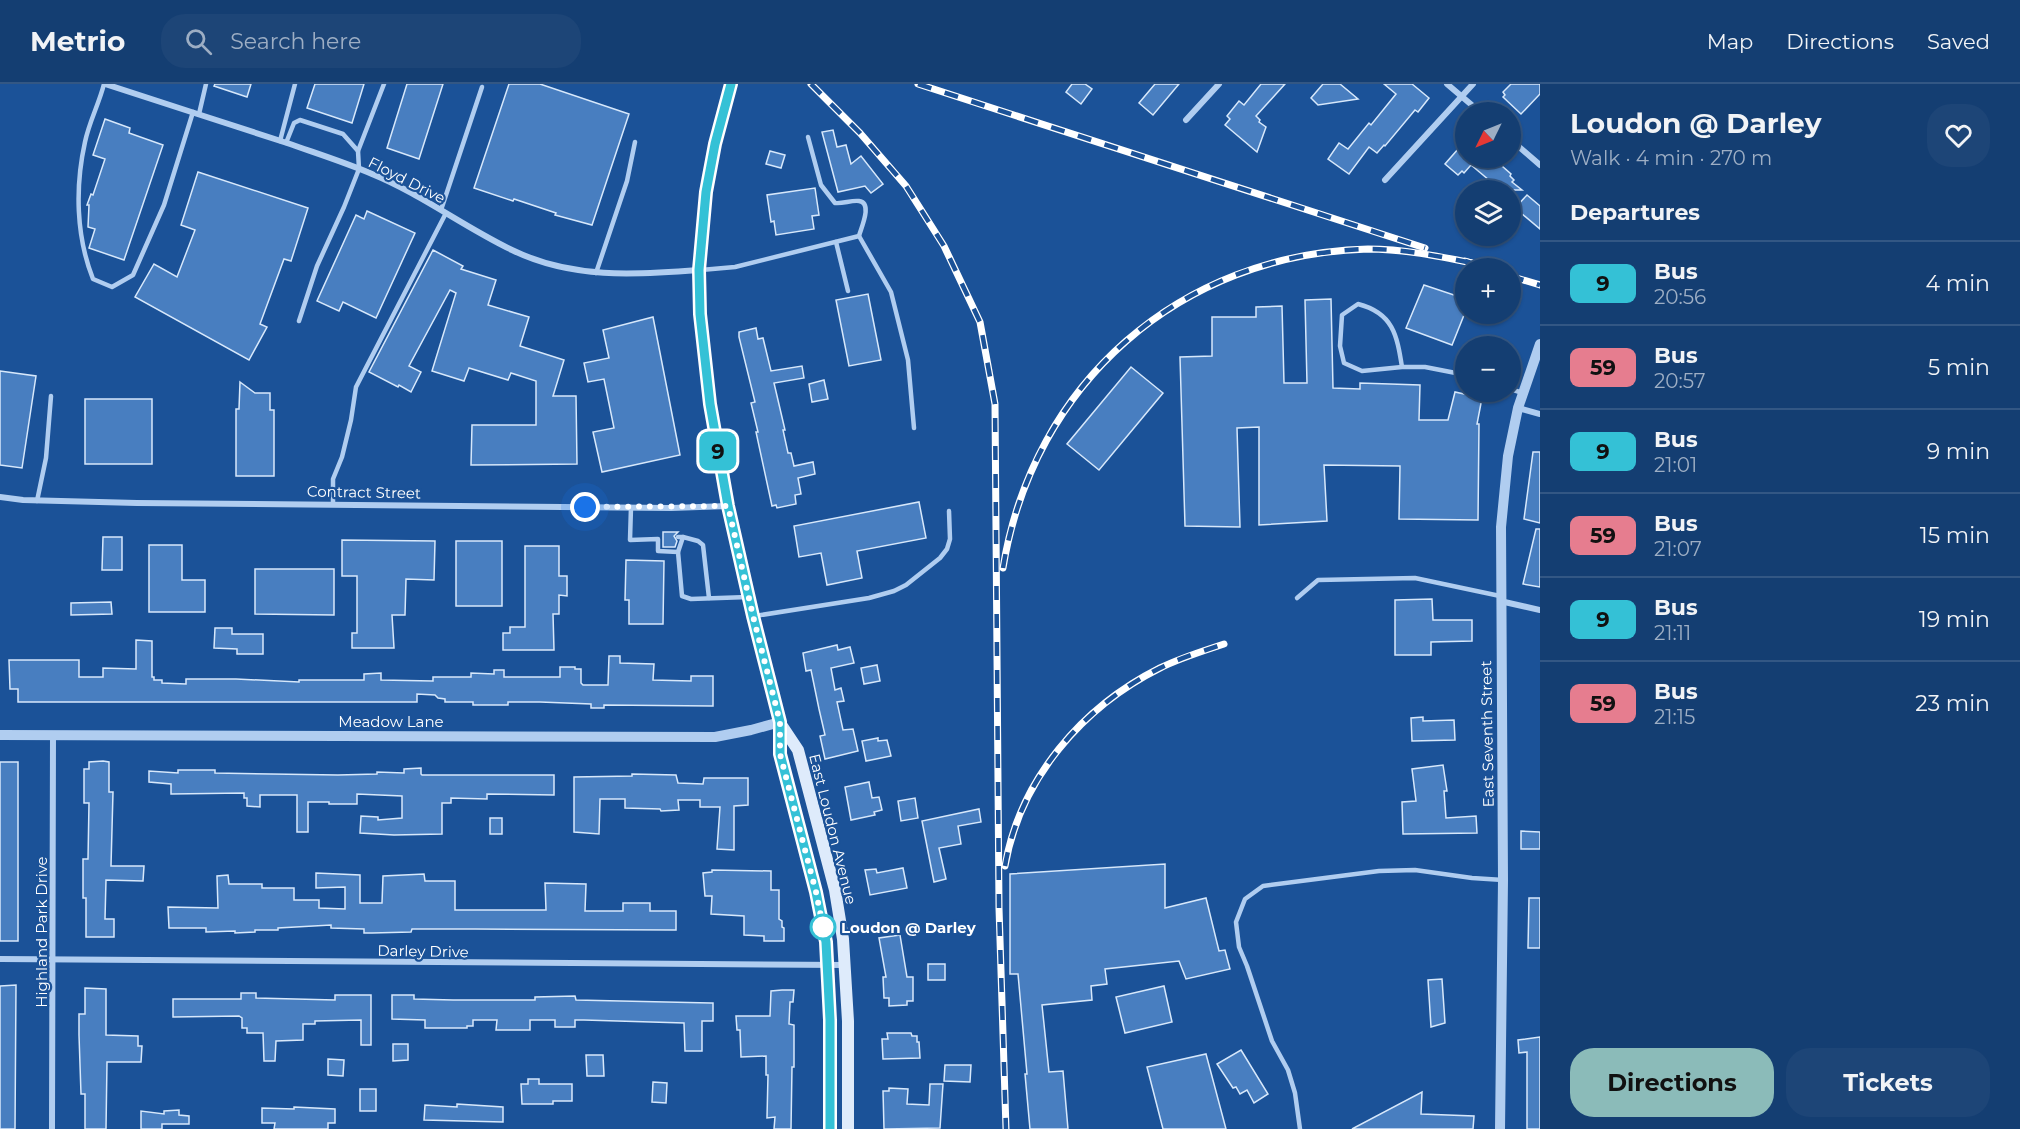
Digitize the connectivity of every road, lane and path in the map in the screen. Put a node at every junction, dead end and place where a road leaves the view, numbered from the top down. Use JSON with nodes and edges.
{"nodes":[{"id":1,"x":206,"y":84,"type":"edge"},
{"id":2,"x":295,"y":84,"type":"edge"},
{"id":3,"x":384,"y":84,"type":"edge"},
{"id":4,"x":731,"y":84,"type":"edge"},
{"id":5,"x":1219,"y":84,"type":"edge"},
{"id":6,"x":1448,"y":84,"type":"edge"},
{"id":7,"x":1473,"y":84,"type":"edge"},
{"id":8,"x":108,"y":85,"type":"edge"},
{"id":9,"x":482,"y":87,"type":"dead end"},
{"id":10,"x":1462,"y":96,"type":"junction"},
{"id":11,"x":1469,"y":102,"type":"edge"},
{"id":12,"x":196,"y":113,"type":"junction"},
{"id":13,"x":1186,"y":120,"type":"dead end"},
{"id":14,"x":808,"y":137,"type":"dead end"},
{"id":15,"x":283,"y":142,"type":"junction"},
{"id":16,"x":635,"y":142,"type":"dead end"},
{"id":17,"x":1521,"y":149,"type":"edge"},
{"id":18,"x":358,"y":151,"type":"junction"},
{"id":19,"x":1540,"y":165,"type":"edge"},
{"id":20,"x":359,"y":168,"type":"junction"},
{"id":21,"x":1385,"y":180,"type":"dead end"},
{"id":22,"x":443,"y":211,"type":"junction"},
{"id":23,"x":859,"y":236,"type":"junction"},
{"id":24,"x":836,"y":242,"type":"junction"},
{"id":25,"x":699,"y":270,"type":"junction"},
{"id":26,"x":596,"y":273,"type":"junction"},
{"id":27,"x":848,"y":291,"type":"dead end"},
{"id":28,"x":299,"y":321,"type":"dead end"},
{"id":29,"x":1540,"y":344,"type":"edge"},
{"id":30,"x":1402,"y":367,"type":"junction"},
{"id":31,"x":1455,"y":373,"type":"edge"},
{"id":32,"x":1523,"y":393,"type":"joint"},
{"id":33,"x":51,"y":396,"type":"dead end"},
{"id":34,"x":1518,"y":408,"type":"junction"},
{"id":35,"x":1540,"y":414,"type":"edge"},
{"id":36,"x":914,"y":428,"type":"dead end"},
{"id":37,"x":0,"y":497,"type":"edge"},
{"id":38,"x":37,"y":501,"type":"junction"},
{"id":39,"x":333,"y":504,"type":"junction"},
{"id":40,"x":728,"y":506,"type":"junction"},
{"id":41,"x":631,"y":507,"type":"junction"},
{"id":42,"x":949,"y":511,"type":"dead end"},
{"id":43,"x":678,"y":552,"type":"junction"},
{"id":44,"x":706,"y":560,"type":"junction"},
{"id":45,"x":697,"y":561,"type":"dead end"},
{"id":46,"x":748,"y":597,"type":"junction"},
{"id":47,"x":709,"y":598,"type":"junction"},
{"id":48,"x":1297,"y":598,"type":"dead end"},
{"id":49,"x":1500,"y":598,"type":"junction"},
{"id":50,"x":1540,"y":610,"type":"edge"},
{"id":51,"x":753,"y":616,"type":"junction"},
{"id":52,"x":780,"y":722,"type":"junction"},
{"id":53,"x":0,"y":735,"type":"edge"},
{"id":54,"x":53,"y":735,"type":"junction"},
{"id":55,"x":1503,"y":880,"type":"junction"},
{"id":56,"x":0,"y":959,"type":"edge"},
{"id":57,"x":53,"y":959,"type":"junction"},
{"id":58,"x":828,"y":965,"type":"junction"},
{"id":59,"x":845,"y":965,"type":"junction"},
{"id":60,"x":52,"y":1129,"type":"edge"},
{"id":61,"x":830,"y":1129,"type":"edge"},
{"id":62,"x":848,"y":1129,"type":"edge"},
{"id":63,"x":1300,"y":1129,"type":"edge"},
{"id":64,"x":1500,"y":1129,"type":"edge"}],
"edges":[{"from":1,"to":12,"type":"lane"},
{"from":2,"to":15,"type":"lane"},
{"from":3,"to":18,"type":"lane"},
{"from":4,"to":25,"type":"main road","name":"East Loudon Avenue"},
{"from":5,"to":13,"type":"street"},
{"from":6,"to":10,"type":"street"},
{"from":7,"to":10,"type":"street"},
{"from":8,"to":12,"type":"street","name":"Floyd Drive"},
{"from":8,"to":12,"type":"lane"},
{"from":9,"to":22,"type":"lane"},
{"from":10,"to":11,"type":"street"},
{"from":10,"to":21,"type":"street"},
{"from":12,"to":15,"type":"street","name":"Floyd Drive"},
{"from":14,"to":23,"type":"lane"},
{"from":15,"to":18,"type":"lane"},
{"from":15,"to":20,"type":"street","name":"Floyd Drive"},
{"from":16,"to":26,"type":"lane"},
{"from":17,"to":19,"type":"street"},
{"from":18,"to":20,"type":"lane"},
{"from":20,"to":22,"type":"street","name":"Floyd Drive"},
{"from":20,"to":28,"type":"lane"},
{"from":22,"to":26,"type":"street","name":"Floyd Drive"},
{"from":22,"to":39,"type":"lane"},
{"from":23,"to":24,"type":"lane"},
{"from":23,"to":36,"type":"lane"},
{"from":24,"to":25,"type":"lane"},
{"from":24,"to":27,"type":"lane"},
{"from":25,"to":26,"type":"street","name":"Floyd Drive"},
{"from":25,"to":40,"type":"main road","name":"East Loudon Avenue"},
{"from":29,"to":32,"type":"street","name":"East Seventh Street"},
{"from":30,"to":30,"type":"lane"},
{"from":30,"to":31,"type":"lane"},
{"from":32,"to":34,"type":"street","name":"East Seventh Street"},
{"from":33,"to":38,"type":"lane"},
{"from":34,"to":35,"type":"street"},
{"from":34,"to":49,"type":"street","name":"East Seventh Street"},
{"from":37,"to":38,"type":"street","name":"Contract Street"},
{"from":38,"to":39,"type":"street","name":"Contract Street"},
{"from":39,"to":41,"type":"street","name":"Contract Street"},
{"from":40,"to":41,"type":"street","name":"Contract Street"},
{"from":40,"to":46,"type":"main road","name":"East Loudon Avenue"},
{"from":41,"to":43,"type":"lane"},
{"from":42,"to":51,"type":"lane"},
{"from":43,"to":44,"type":"lane"},
{"from":43,"to":47,"type":"lane"},
{"from":44,"to":45,"type":"lane"},
{"from":44,"to":47,"type":"lane"},
{"from":46,"to":47,"type":"lane"},
{"from":46,"to":51,"type":"main road","name":"East Loudon Avenue"},
{"from":48,"to":49,"type":"lane"},
{"from":49,"to":50,"type":"street"},
{"from":49,"to":55,"type":"street","name":"East Seventh Street"},
{"from":51,"to":52,"type":"main road","name":"East Loudon Avenue"},
{"from":52,"to":54,"type":"street","name":"Meadow Lane"},
{"from":52,"to":58,"type":"main road","name":"East Loudon Avenue"},
{"from":52,"to":59,"type":"main road","name":"East Loudon Avenue"},
{"from":53,"to":54,"type":"street","name":"Meadow Lane"},
{"from":54,"to":57,"type":"street","name":"Highland Park Drive"},
{"from":55,"to":63,"type":"lane"},
{"from":55,"to":64,"type":"street","name":"East Seventh Street"},
{"from":56,"to":57,"type":"street","name":"Darley Drive"},
{"from":57,"to":58,"type":"street","name":"Darley Drive"},
{"from":57,"to":60,"type":"street","name":"Highland Park Drive"},
{"from":58,"to":59,"type":"street","name":"Darley Drive"},
{"from":58,"to":61,"type":"main road","name":"East Loudon Avenue"},
{"from":59,"to":62,"type":"main road","name":"East Loudon Avenue"}]}
